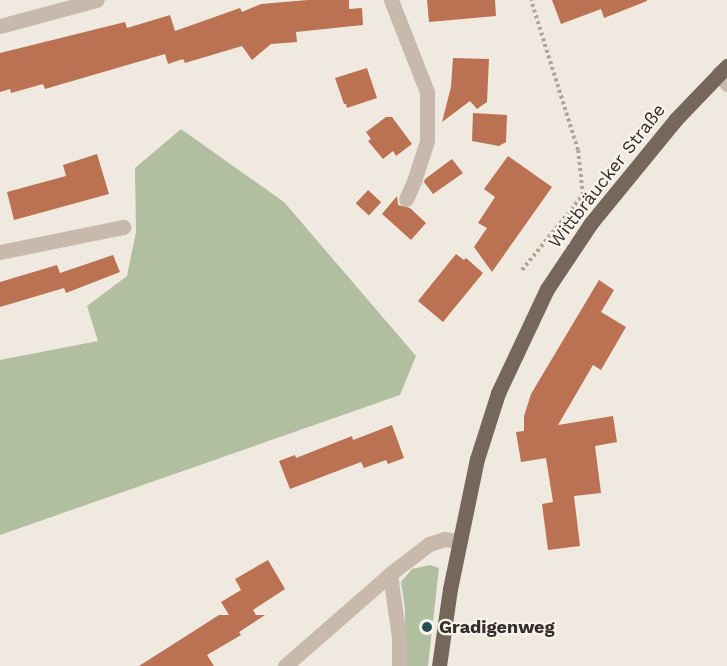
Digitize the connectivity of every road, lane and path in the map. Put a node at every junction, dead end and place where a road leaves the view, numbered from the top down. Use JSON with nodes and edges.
{"nodes":[{"id":1,"x":97,"y":0,"type":"edge"},
{"id":2,"x":391,"y":0,"type":"edge"},
{"id":3,"x":531,"y":0,"type":"edge"},
{"id":4,"x":0,"y":26,"type":"edge"},
{"id":5,"x":724,"y":74,"type":"edge"},
{"id":6,"x":406,"y":199,"type":"dead end"},
{"id":7,"x":123,"y":227,"type":"dead end"},
{"id":8,"x":0,"y":252,"type":"edge"},
{"id":9,"x":522,"y":270,"type":"dead end"},
{"id":10,"x":459,"y":541,"type":"junction"},
{"id":11,"x":390,"y":573,"type":"junction"},
{"id":12,"x":285,"y":666,"type":"edge"},
{"id":13,"x":399,"y":666,"type":"edge"},
{"id":14,"x":439,"y":666,"type":"edge"}],
"edges":[{"from":1,"to":4,"type":"street"},
{"from":2,"to":6,"type":"street"},
{"from":3,"to":9,"type":"path"},
{"from":5,"to":10,"type":"main road","name":"Wittbräucker Straße"},
{"from":7,"to":8,"type":"street"},
{"from":10,"to":11,"type":"street"},
{"from":10,"to":14,"type":"main road","name":"Wittbräucker Straße"},
{"from":11,"to":12,"type":"street"},
{"from":11,"to":13,"type":"street"}]}
